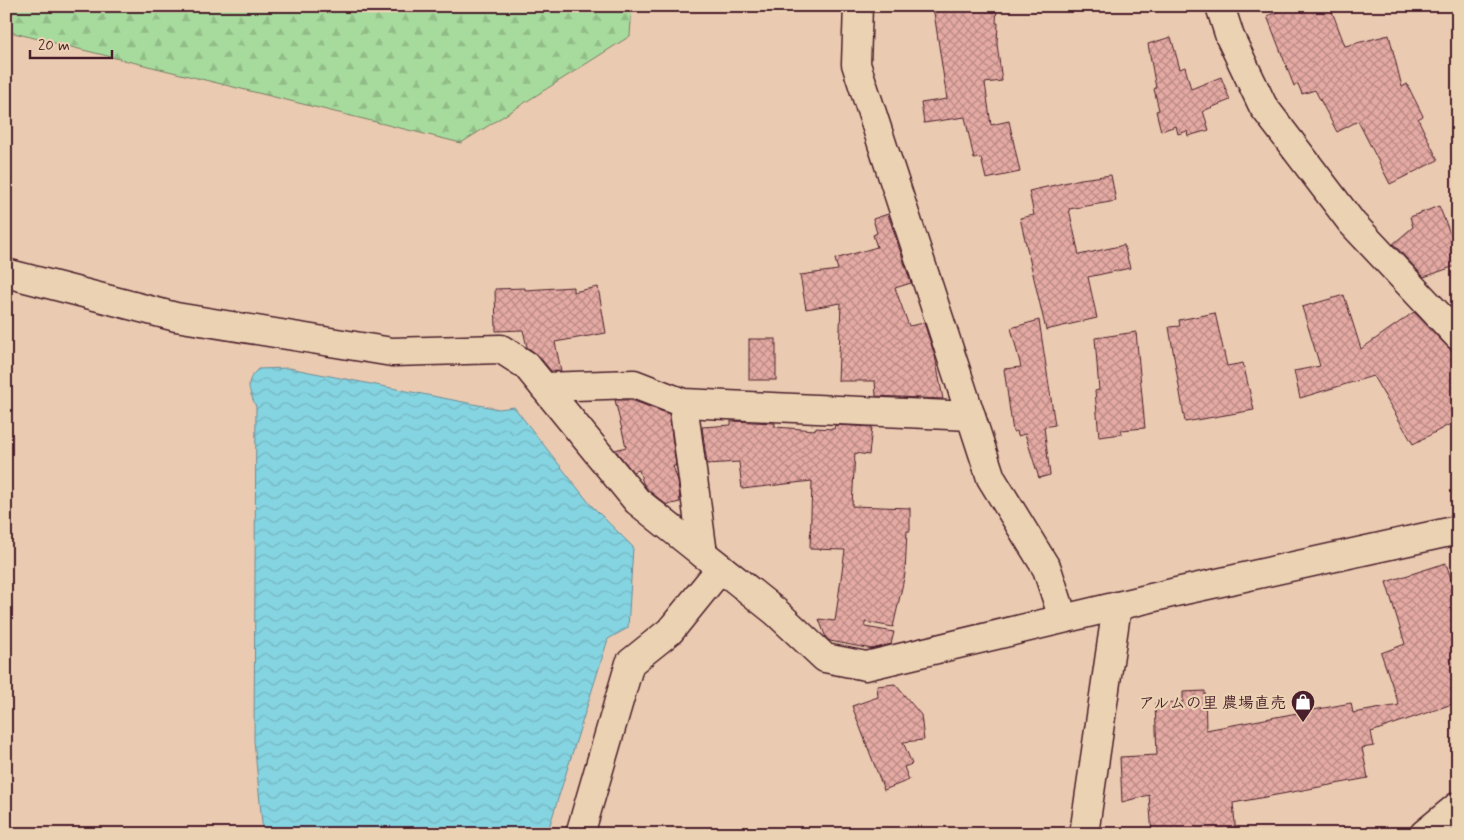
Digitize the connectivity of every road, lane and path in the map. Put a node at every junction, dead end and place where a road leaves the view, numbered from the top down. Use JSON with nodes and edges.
{"nodes":[{"id":1,"x":858,"y":6,"type":"edge"},
{"id":2,"x":1220,"y":6,"type":"edge"},
{"id":3,"x":6,"y":273,"type":"edge"},
{"id":4,"x":1458,"y":336,"type":"edge"},
{"id":5,"x":544,"y":387,"type":"junction"},
{"id":6,"x":683,"y":403,"type":"junction"},
{"id":7,"x":971,"y":416,"type":"junction"},
{"id":8,"x":1458,"y":530,"type":"edge"},
{"id":9,"x":712,"y":561,"type":"junction"},
{"id":10,"x":1116,"y":606,"type":"junction"},
{"id":11,"x":1063,"y":618,"type":"junction"},
{"id":12,"x":1458,"y":806,"type":"edge"},
{"id":13,"x":580,"y":834,"type":"edge"},
{"id":14,"x":1084,"y":834,"type":"edge"},
{"id":15,"x":1424,"y":834,"type":"edge"}],
"edges":[{"from":1,"to":7,"type":"street"},
{"from":2,"to":4,"type":"street"},
{"from":3,"to":5,"type":"street"},
{"from":5,"to":6,"type":"street"},
{"from":5,"to":9,"type":"street"},
{"from":6,"to":7,"type":"street"},
{"from":6,"to":9,"type":"street"},
{"from":7,"to":11,"type":"street"},
{"from":8,"to":10,"type":"street"},
{"from":9,"to":11,"type":"street"},
{"from":9,"to":13,"type":"street"},
{"from":10,"to":11,"type":"street"},
{"from":10,"to":14,"type":"street"},
{"from":12,"to":15,"type":"street"}]}
